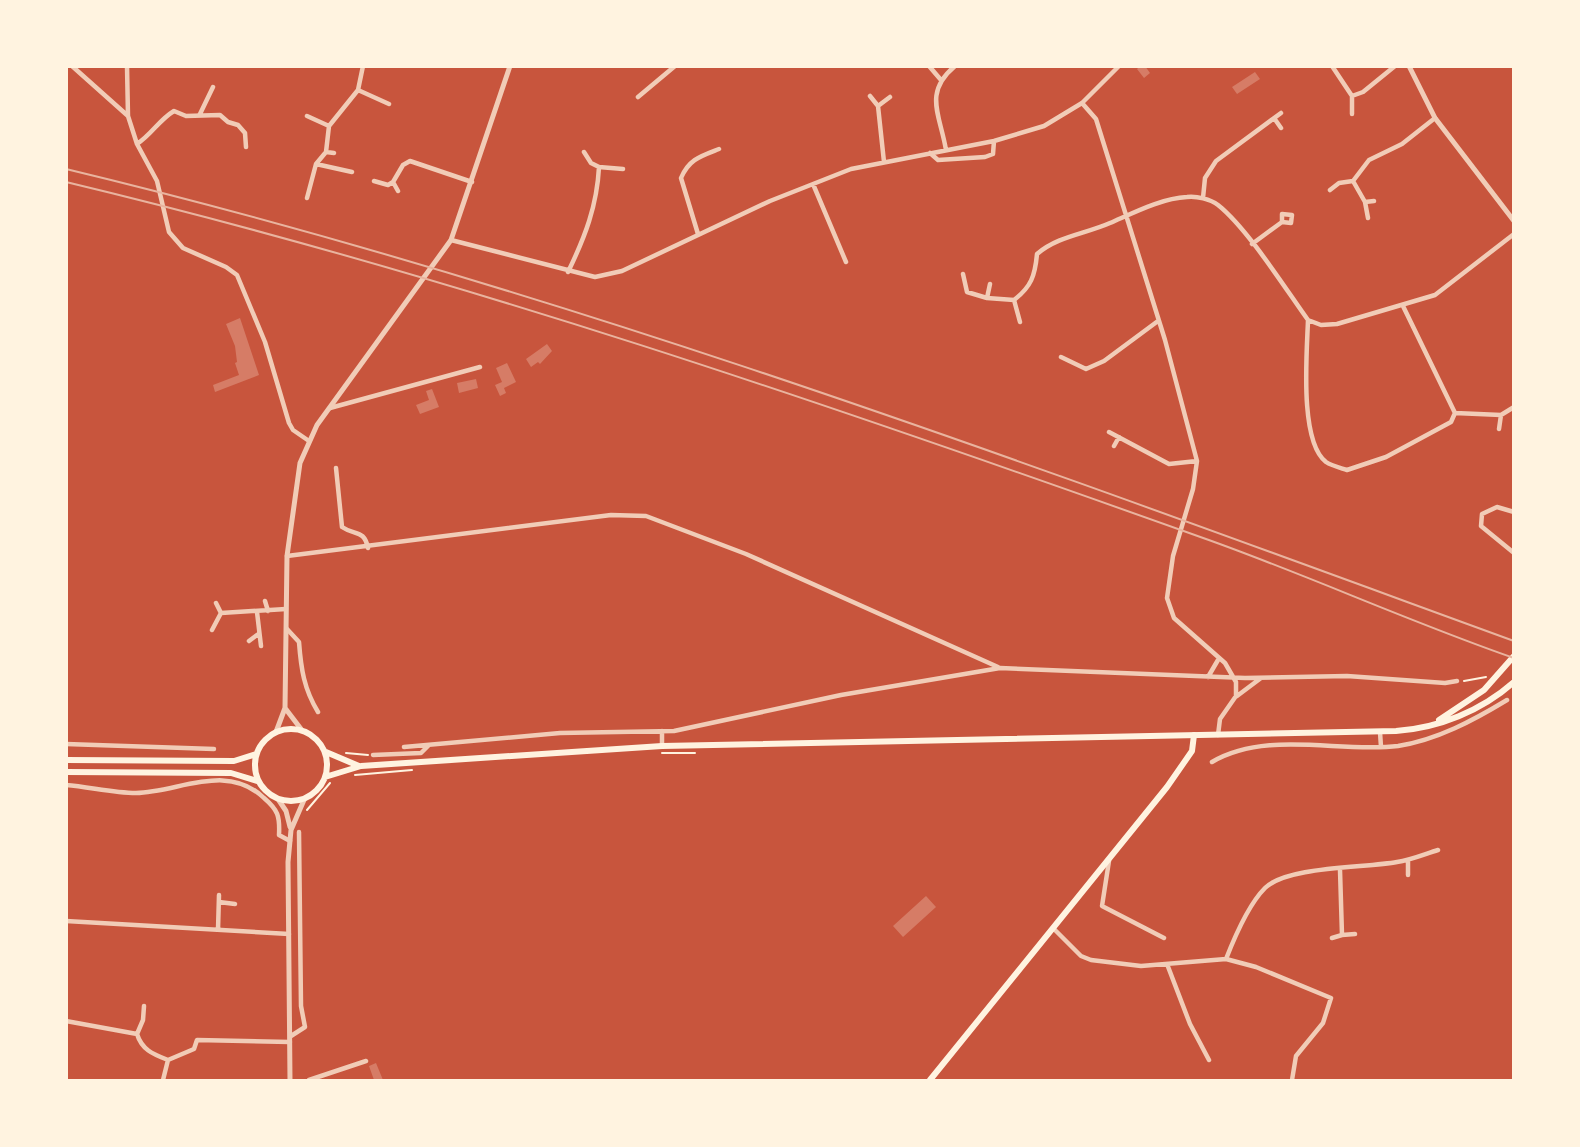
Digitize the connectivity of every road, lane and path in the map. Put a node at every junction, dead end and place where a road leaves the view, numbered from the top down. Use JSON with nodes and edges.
{"nodes":[{"id":1,"x":72,"y":66,"type":"edge"},
{"id":2,"x":127,"y":66,"type":"edge"},
{"id":3,"x":363,"y":66,"type":"edge"},
{"id":4,"x":510,"y":66,"type":"edge"},
{"id":5,"x":675,"y":66,"type":"edge"},
{"id":6,"x":929,"y":66,"type":"edge"},
{"id":7,"x":956,"y":66,"type":"edge"},
{"id":8,"x":1119,"y":66,"type":"edge"},
{"id":9,"x":1332,"y":66,"type":"edge"},
{"id":10,"x":1395,"y":66,"type":"edge"},
{"id":11,"x":1409,"y":66,"type":"edge"},
{"id":12,"x":941,"y":79,"type":"junction"},
{"id":13,"x":213,"y":87,"type":"dead end"},
{"id":14,"x":358,"y":90,"type":"junction"},
{"id":15,"x":870,"y":96,"type":"dead end"},
{"id":16,"x":1352,"y":96,"type":"junction"},
{"id":17,"x":638,"y":97,"type":"dead end"},
{"id":18,"x":890,"y":97,"type":"dead end"},
{"id":19,"x":1082,"y":103,"type":"junction"},
{"id":20,"x":389,"y":104,"type":"dead end"},
{"id":21,"x":878,"y":106,"type":"junction"},
{"id":22,"x":1281,"y":113,"type":"dead end"},
{"id":23,"x":200,"y":114,"type":"junction"},
{"id":24,"x":1352,"y":114,"type":"dead end"},
{"id":25,"x":128,"y":116,"type":"junction"},
{"id":26,"x":307,"y":116,"type":"dead end"},
{"id":27,"x":1274,"y":118,"type":"junction"},
{"id":28,"x":1435,"y":118,"type":"junction"},
{"id":29,"x":330,"y":127,"type":"junction"},
{"id":30,"x":1281,"y":128,"type":"dead end"},
{"id":31,"x":994,"y":141,"type":"junction"},
{"id":32,"x":137,"y":144,"type":"junction"},
{"id":33,"x":246,"y":147,"type":"dead end"},
{"id":34,"x":719,"y":149,"type":"dead end"},
{"id":35,"x":946,"y":150,"type":"junction"},
{"id":36,"x":326,"y":152,"type":"junction"},
{"id":37,"x":584,"y":152,"type":"dead end"},
{"id":38,"x":334,"y":153,"type":"dead end"},
{"id":39,"x":707,"y":153,"type":"junction"},
{"id":40,"x":930,"y":153,"type":"junction"},
{"id":41,"x":710,"y":160,"type":"dead end"},
{"id":42,"x":884,"y":162,"type":"junction"},
{"id":43,"x":316,"y":164,"type":"junction"},
{"id":44,"x":599,"y":167,"type":"junction"},
{"id":45,"x":623,"y":169,"type":"dead end"},
{"id":46,"x":352,"y":173,"type":"dead end"},
{"id":47,"x":374,"y":181,"type":"dead end"},
{"id":48,"x":1353,"y":181,"type":"junction"},
{"id":49,"x":393,"y":182,"type":"junction"},
{"id":50,"x":473,"y":182,"type":"junction"},
{"id":51,"x":813,"y":184,"type":"junction"},
{"id":52,"x":1330,"y":190,"type":"dead end"},
{"id":53,"x":398,"y":191,"type":"dead end"},
{"id":54,"x":307,"y":198,"type":"dead end"},
{"id":55,"x":1203,"y":198,"type":"junction"},
{"id":56,"x":1374,"y":201,"type":"dead end"},
{"id":57,"x":1365,"y":202,"type":"junction"},
{"id":58,"x":1514,"y":206,"type":"edge"},
{"id":59,"x":1507,"y":212,"type":"junction"},
{"id":60,"x":1126,"y":216,"type":"junction"},
{"id":61,"x":1368,"y":218,"type":"dead end"},
{"id":62,"x":1514,"y":221,"type":"edge"},
{"id":63,"x":1282,"y":222,"type":"dead end"},
{"id":64,"x":698,"y":234,"type":"junction"},
{"id":65,"x":1514,"y":234,"type":"edge"},
{"id":66,"x":451,"y":240,"type":"junction"},
{"id":67,"x":1252,"y":244,"type":"junction"},
{"id":68,"x":846,"y":262,"type":"dead end"},
{"id":69,"x":569,"y":272,"type":"junction"},
{"id":70,"x":963,"y":274,"type":"dead end"},
{"id":71,"x":990,"y":284,"type":"dead end"},
{"id":72,"x":987,"y":298,"type":"junction"},
{"id":73,"x":1014,"y":300,"type":"junction"},
{"id":74,"x":1403,"y":306,"type":"junction"},
{"id":75,"x":1308,"y":320,"type":"junction"},
{"id":76,"x":1158,"y":321,"type":"junction"},
{"id":77,"x":1020,"y":322,"type":"dead end"},
{"id":78,"x":1061,"y":357,"type":"dead end"},
{"id":79,"x":480,"y":367,"type":"dead end"},
{"id":80,"x":1514,"y":407,"type":"edge"},
{"id":81,"x":329,"y":408,"type":"junction"},
{"id":82,"x":1455,"y":413,"type":"junction"},
{"id":83,"x":1501,"y":415,"type":"junction"},
{"id":84,"x":1499,"y":429,"type":"dead end"},
{"id":85,"x":1109,"y":432,"type":"dead end"},
{"id":86,"x":1119,"y":437,"type":"junction"},
{"id":87,"x":309,"y":441,"type":"junction"},
{"id":88,"x":1114,"y":446,"type":"dead end"},
{"id":89,"x":1197,"y":461,"type":"junction"},
{"id":90,"x":336,"y":468,"type":"dead end"},
{"id":91,"x":1514,"y":512,"type":"edge"},
{"id":92,"x":368,"y":548,"type":"junction"},
{"id":93,"x":1514,"y":553,"type":"edge"},
{"id":94,"x":288,"y":556,"type":"junction"},
{"id":95,"x":265,"y":601,"type":"dead end"},
{"id":96,"x":216,"y":603,"type":"dead end"},
{"id":97,"x":286,"y":609,"type":"junction"},
{"id":98,"x":268,"y":611,"type":"junction"},
{"id":99,"x":257,"y":612,"type":"junction"},
{"id":100,"x":221,"y":613,"type":"junction"},
{"id":101,"x":286,"y":629,"type":"junction"},
{"id":102,"x":212,"y":630,"type":"dead end"},
{"id":103,"x":257,"y":635,"type":"junction"},
{"id":104,"x":249,"y":641,"type":"dead end"},
{"id":105,"x":261,"y":646,"type":"dead end"},
{"id":106,"x":1514,"y":656,"type":"edge"},
{"id":107,"x":1218,"y":660,"type":"junction"},
{"id":108,"x":1000,"y":668,"type":"junction"},
{"id":109,"x":1208,"y":677,"type":"junction"},
{"id":110,"x":1233,"y":677,"type":"junction"},
{"id":111,"x":1489,"y":677,"type":"dead end"},
{"id":112,"x":1261,"y":678,"type":"junction"},
{"id":113,"x":1457,"y":681,"type":"joint"},
{"id":114,"x":1512,"y":683,"type":"edge"},
{"id":115,"x":1236,"y":696,"type":"junction"},
{"id":116,"x":1507,"y":699,"type":"dead end"},
{"id":117,"x":285,"y":708,"type":"junction"},
{"id":118,"x":318,"y":712,"type":"dead end"},
{"id":119,"x":1431,"y":724,"type":"junction"},
{"id":120,"x":301,"y":729,"type":"junction"},
{"id":121,"x":662,"y":731,"type":"junction"},
{"id":122,"x":275,"y":732,"type":"junction"},
{"id":123,"x":1380,"y":732,"type":"junction"},
{"id":124,"x":1194,"y":735,"type":"junction"},
{"id":125,"x":1218,"y":735,"type":"junction"},
{"id":126,"x":66,"y":744,"type":"edge"},
{"id":127,"x":428,"y":745,"type":"junction"},
{"id":128,"x":123,"y":746,"type":"junction"},
{"id":129,"x":404,"y":747,"type":"dead end"},
{"id":130,"x":1381,"y":747,"type":"junction"},
{"id":131,"x":214,"y":750,"type":"dead end"},
{"id":132,"x":661,"y":750,"type":"junction"},
{"id":133,"x":326,"y":752,"type":"junction"},
{"id":134,"x":341,"y":752,"type":"dead end"},
{"id":135,"x":698,"y":752,"type":"dead end"},
{"id":136,"x":256,"y":754,"type":"junction"},
{"id":137,"x":373,"y":755,"type":"joint"},
{"id":138,"x":66,"y":760,"type":"edge"},
{"id":139,"x":124,"y":761,"type":"junction"},
{"id":140,"x":1212,"y":762,"type":"dead end"},
{"id":141,"x":361,"y":766,"type":"junction"},
{"id":142,"x":424,"y":769,"type":"dead end"},
{"id":143,"x":66,"y":772,"type":"edge"},
{"id":144,"x":125,"y":775,"type":"junction"},
{"id":145,"x":347,"y":776,"type":"dead end"},
{"id":146,"x":329,"y":779,"type":"junction"},
{"id":147,"x":262,"y":784,"type":"junction"},
{"id":148,"x":66,"y":785,"type":"edge"},
{"id":149,"x":278,"y":799,"type":"junction"},
{"id":150,"x":304,"y":800,"type":"junction"},
{"id":151,"x":302,"y":816,"type":"dead end"},
{"id":152,"x":291,"y":830,"type":"junction"},
{"id":153,"x":299,"y":832,"type":"dead end"},
{"id":154,"x":290,"y":841,"type":"junction"},
{"id":155,"x":1438,"y":850,"type":"dead end"},
{"id":156,"x":1408,"y":860,"type":"junction"},
{"id":157,"x":288,"y":862,"type":"junction"},
{"id":158,"x":1109,"y":862,"type":"junction"},
{"id":159,"x":300,"y":863,"type":"junction"},
{"id":160,"x":1340,"y":870,"type":"junction"},
{"id":161,"x":1408,"y":875,"type":"dead end"},
{"id":162,"x":219,"y":895,"type":"dead end"},
{"id":163,"x":219,"y":902,"type":"junction"},
{"id":164,"x":235,"y":904,"type":"dead end"},
{"id":165,"x":66,"y":921,"type":"edge"},
{"id":166,"x":1054,"y":929,"type":"junction"},
{"id":167,"x":218,"y":930,"type":"junction"},
{"id":168,"x":289,"y":934,"type":"junction"},
{"id":169,"x":1354,"y":934,"type":"dead end"},
{"id":170,"x":1342,"y":935,"type":"junction"},
{"id":171,"x":1164,"y":938,"type":"dead end"},
{"id":172,"x":1332,"y":938,"type":"dead end"},
{"id":173,"x":1226,"y":959,"type":"junction"},
{"id":174,"x":1167,"y":964,"type":"junction"},
{"id":175,"x":144,"y":1006,"type":"dead end"},
{"id":176,"x":66,"y":1021,"type":"edge"},
{"id":177,"x":137,"y":1034,"type":"junction"},
{"id":178,"x":291,"y":1039,"type":"junction"},
{"id":179,"x":167,"y":1060,"type":"junction"},
{"id":180,"x":1209,"y":1060,"type":"dead end"},
{"id":181,"x":366,"y":1061,"type":"dead end"},
{"id":182,"x":163,"y":1080,"type":"edge"},
{"id":183,"x":290,"y":1080,"type":"edge"},
{"id":184,"x":296,"y":1080,"type":"edge"},
{"id":185,"x":309,"y":1080,"type":"edge"},
{"id":186,"x":930,"y":1080,"type":"edge"},
{"id":187,"x":1292,"y":1080,"type":"edge"}],
"edges":[{"from":1,"to":25,"type":"street"},
{"from":2,"to":25,"type":"street"},
{"from":3,"to":14,"type":"street"},
{"from":4,"to":50,"type":"street"},
{"from":5,"to":17,"type":"street"},
{"from":6,"to":12,"type":"street"},
{"from":7,"to":12,"type":"street"},
{"from":8,"to":19,"type":"street"},
{"from":9,"to":16,"type":"street"},
{"from":10,"to":16,"type":"street"},
{"from":11,"to":28,"type":"street"},
{"from":12,"to":35,"type":"street"},
{"from":13,"to":23,"type":"street"},
{"from":14,"to":20,"type":"street"},
{"from":14,"to":29,"type":"street"},
{"from":15,"to":21,"type":"street"},
{"from":16,"to":24,"type":"street"},
{"from":18,"to":21,"type":"street"},
{"from":19,"to":31,"type":"street"},
{"from":19,"to":60,"type":"street"},
{"from":21,"to":42,"type":"street"},
{"from":22,"to":27,"type":"street"},
{"from":23,"to":32,"type":"street"},
{"from":23,"to":33,"type":"street"},
{"from":25,"to":32,"type":"street"},
{"from":26,"to":29,"type":"street"},
{"from":27,"to":30,"type":"street"},
{"from":27,"to":55,"type":"street"},
{"from":28,"to":48,"type":"street"},
{"from":28,"to":59,"type":"street"},
{"from":29,"to":36,"type":"street"},
{"from":31,"to":35,"type":"street"},
{"from":31,"to":40,"type":"street"},
{"from":32,"to":87,"type":"street"},
{"from":34,"to":39,"type":"street"},
{"from":35,"to":40,"type":"street"},
{"from":36,"to":38,"type":"street"},
{"from":36,"to":43,"type":"street"},
{"from":37,"to":44,"type":"street"},
{"from":39,"to":41,"type":"street"},
{"from":39,"to":64,"type":"street"},
{"from":40,"to":42,"type":"street"},
{"from":42,"to":51,"type":"street"},
{"from":43,"to":46,"type":"street"},
{"from":43,"to":54,"type":"street"},
{"from":44,"to":45,"type":"street"},
{"from":44,"to":69,"type":"street"},
{"from":47,"to":49,"type":"street"},
{"from":48,"to":52,"type":"street"},
{"from":48,"to":57,"type":"street"},
{"from":49,"to":50,"type":"street"},
{"from":49,"to":53,"type":"street"},
{"from":50,"to":66,"type":"street"},
{"from":51,"to":64,"type":"street"},
{"from":51,"to":68,"type":"street"},
{"from":55,"to":60,"type":"street"},
{"from":55,"to":67,"type":"street"},
{"from":56,"to":57,"type":"street"},
{"from":57,"to":61,"type":"street"},
{"from":58,"to":59,"type":"street"},
{"from":59,"to":62,"type":"street"},
{"from":60,"to":73,"type":"street"},
{"from":60,"to":76,"type":"street"},
{"from":63,"to":67,"type":"street"},
{"from":64,"to":69,"type":"street"},
{"from":65,"to":74,"type":"street"},
{"from":66,"to":69,"type":"street"},
{"from":66,"to":81,"type":"street"},
{"from":67,"to":75,"type":"street"},
{"from":70,"to":72,"type":"street"},
{"from":71,"to":72,"type":"street"},
{"from":72,"to":73,"type":"street"},
{"from":73,"to":77,"type":"street"},
{"from":74,"to":75,"type":"street"},
{"from":74,"to":82,"type":"street"},
{"from":75,"to":82,"type":"street"},
{"from":76,"to":78,"type":"street"},
{"from":76,"to":89,"type":"street"},
{"from":79,"to":81,"type":"street"},
{"from":80,"to":83,"type":"street"},
{"from":81,"to":87,"type":"street"},
{"from":82,"to":83,"type":"street"},
{"from":83,"to":84,"type":"street"},
{"from":85,"to":86,"type":"street"},
{"from":86,"to":88,"type":"street"},
{"from":86,"to":89,"type":"street"},
{"from":87,"to":94,"type":"street"},
{"from":89,"to":107,"type":"street"},
{"from":90,"to":92,"type":"street"},
{"from":91,"to":93,"type":"street"},
{"from":92,"to":94,"type":"street"},
{"from":92,"to":108,"type":"street"},
{"from":94,"to":97,"type":"street"},
{"from":95,"to":98,"type":"street"},
{"from":96,"to":100,"type":"street"},
{"from":97,"to":98,"type":"street"},
{"from":97,"to":101,"type":"street"},
{"from":98,"to":99,"type":"street"},
{"from":99,"to":100,"type":"street"},
{"from":99,"to":103,"type":"street"},
{"from":100,"to":102,"type":"street"},
{"from":101,"to":117,"type":"street"},
{"from":101,"to":118,"type":"street"},
{"from":103,"to":104,"type":"street"},
{"from":103,"to":105,"type":"street"},
{"from":106,"to":119,"type":"main road"},
{"from":107,"to":109,"type":"street"},
{"from":107,"to":110,"type":"street"},
{"from":108,"to":109,"type":"street"},
{"from":108,"to":121,"type":"street"},
{"from":109,"to":110,"type":"street"},
{"from":110,"to":112,"type":"street"},
{"from":110,"to":115,"type":"street"},
{"from":111,"to":113,"type":"path"},
{"from":112,"to":113,"type":"street"},
{"from":112,"to":115,"type":"street"},
{"from":114,"to":119,"type":"main road"},
{"from":115,"to":125,"type":"street"},
{"from":116,"to":130,"type":"street"},
{"from":117,"to":120,"type":"street"},
{"from":117,"to":122,"type":"street"},
{"from":119,"to":123,"type":"main road"},
{"from":120,"to":122,"type":"main road"},
{"from":120,"to":133,"type":"main road"},
{"from":121,"to":127,"type":"street"},
{"from":121,"to":132,"type":"street"},
{"from":122,"to":136,"type":"main road"},
{"from":123,"to":125,"type":"main road"},
{"from":123,"to":130,"type":"street"},
{"from":124,"to":125,"type":"main road"},
{"from":124,"to":132,"type":"main road"},
{"from":124,"to":158,"type":"main road"},
{"from":126,"to":128,"type":"street"},
{"from":127,"to":129,"type":"street"},
{"from":127,"to":137,"type":"street"},
{"from":128,"to":131,"type":"street"},
{"from":128,"to":139,"type":"street"},
{"from":130,"to":140,"type":"street"},
{"from":132,"to":135,"type":"path"},
{"from":132,"to":141,"type":"main road"},
{"from":133,"to":141,"type":"main road"},
{"from":133,"to":146,"type":"main road"},
{"from":134,"to":137,"type":"path"},
{"from":136,"to":139,"type":"main road"},
{"from":136,"to":147,"type":"main road"},
{"from":138,"to":139,"type":"main road"},
{"from":139,"to":144,"type":"main road"},
{"from":141,"to":146,"type":"main road"},
{"from":142,"to":145,"type":"path"},
{"from":143,"to":144,"type":"main road"},
{"from":144,"to":147,"type":"main road"},
{"from":146,"to":150,"type":"main road"},
{"from":146,"to":151,"type":"path"},
{"from":147,"to":149,"type":"main road"},
{"from":148,"to":154,"type":"street"},
{"from":149,"to":150,"type":"main road"},
{"from":149,"to":152,"type":"street"},
{"from":150,"to":152,"type":"street"},
{"from":152,"to":154,"type":"street"},
{"from":153,"to":159,"type":"street"},
{"from":154,"to":157,"type":"street"},
{"from":155,"to":156,"type":"street"},
{"from":156,"to":160,"type":"street"},
{"from":156,"to":161,"type":"street"},
{"from":157,"to":159,"type":"street"},
{"from":157,"to":168,"type":"street"},
{"from":158,"to":166,"type":"main road"},
{"from":158,"to":171,"type":"street"},
{"from":159,"to":178,"type":"street"},
{"from":160,"to":170,"type":"street"},
{"from":160,"to":173,"type":"street"},
{"from":162,"to":163,"type":"street"},
{"from":163,"to":164,"type":"street"},
{"from":163,"to":167,"type":"street"},
{"from":165,"to":167,"type":"street"},
{"from":166,"to":174,"type":"street"},
{"from":166,"to":186,"type":"main road"},
{"from":167,"to":168,"type":"street"},
{"from":168,"to":178,"type":"street"},
{"from":169,"to":170,"type":"street"},
{"from":170,"to":172,"type":"street"},
{"from":173,"to":174,"type":"street"},
{"from":173,"to":187,"type":"street"},
{"from":174,"to":180,"type":"street"},
{"from":175,"to":177,"type":"street"},
{"from":176,"to":177,"type":"street"},
{"from":177,"to":179,"type":"street"},
{"from":178,"to":179,"type":"street"},
{"from":178,"to":183,"type":"street"},
{"from":179,"to":182,"type":"street"},
{"from":181,"to":185,"type":"street"},
{"from":183,"to":184,"type":"street"}]}
